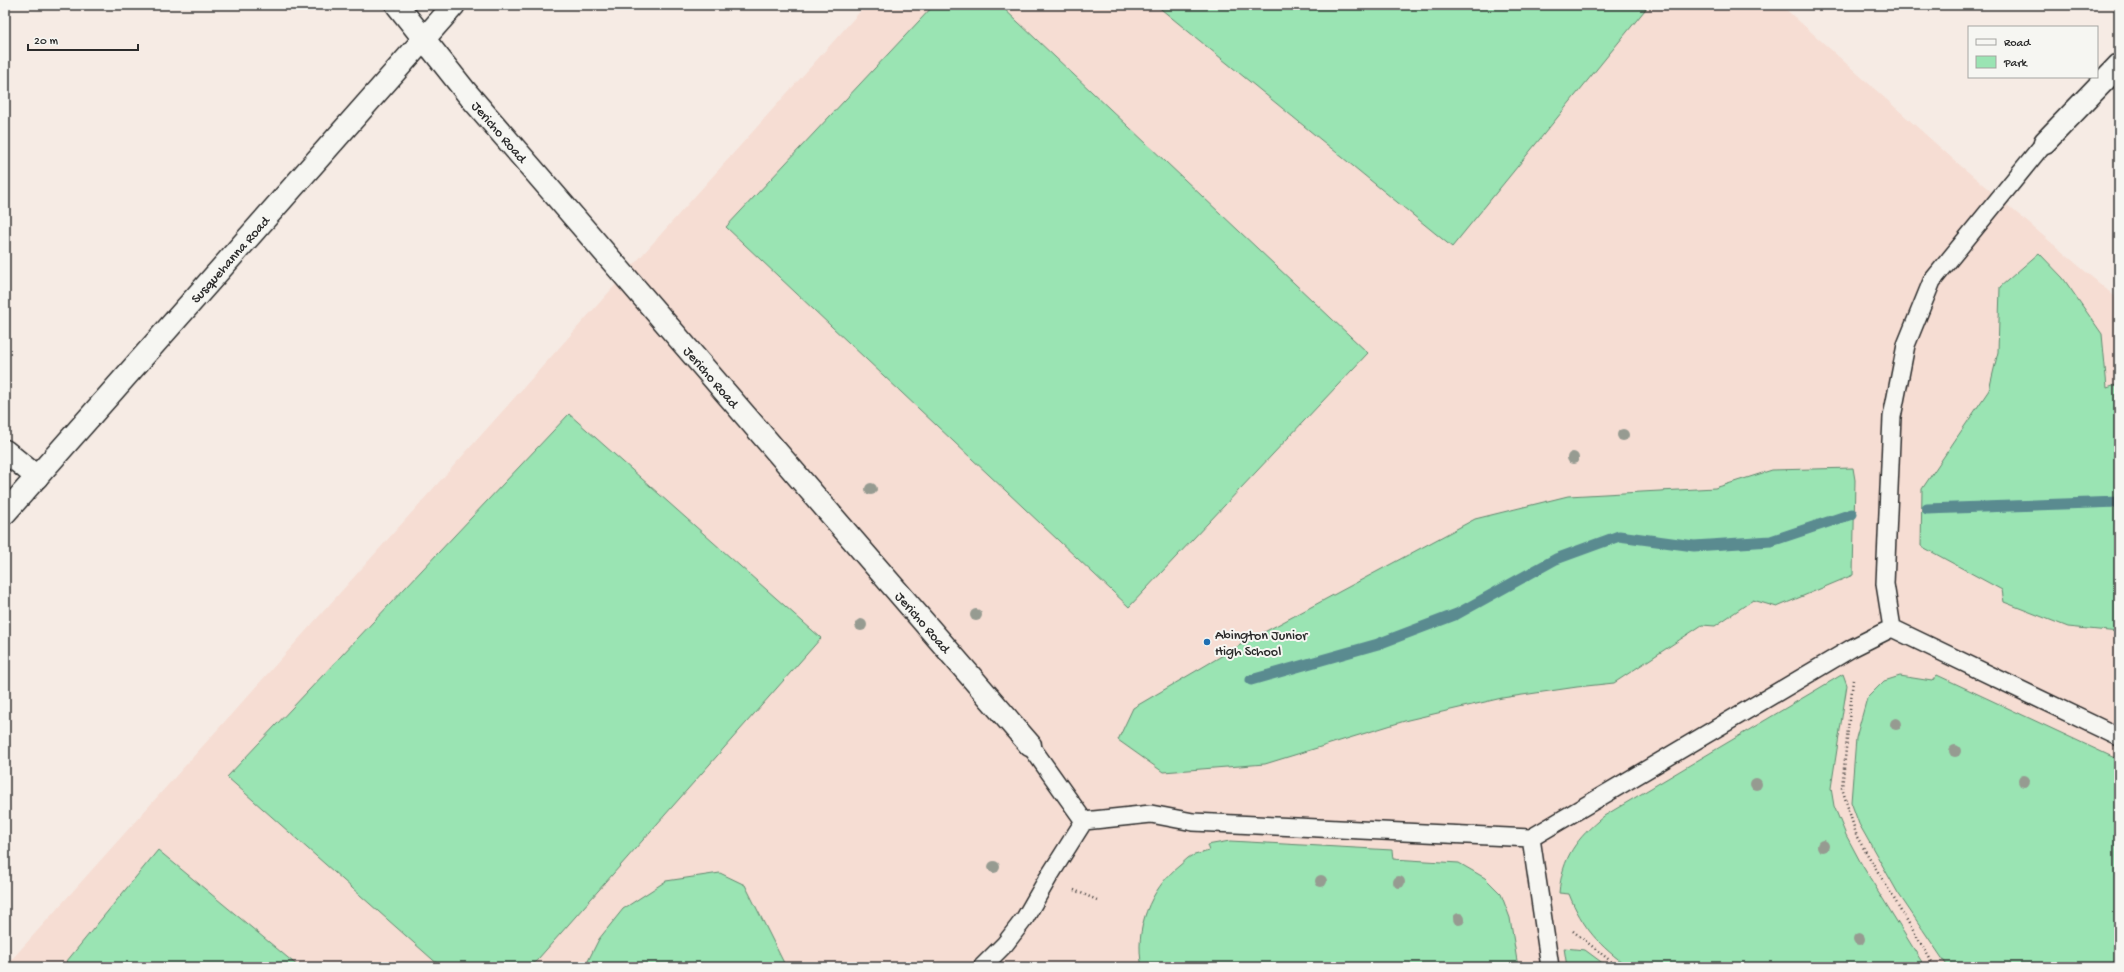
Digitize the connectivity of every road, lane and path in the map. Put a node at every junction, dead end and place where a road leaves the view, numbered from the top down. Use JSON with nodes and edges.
{"nodes":[{"id":1,"x":397,"y":5,"type":"edge"},
{"id":2,"x":454,"y":5,"type":"edge"},
{"id":3,"x":424,"y":38,"type":"junction"},
{"id":4,"x":2119,"y":65,"type":"edge"},
{"id":5,"x":2045,"y":142,"type":"joint"},
{"id":6,"x":5,"y":451,"type":"edge"},
{"id":7,"x":37,"y":478,"type":"junction"},
{"id":8,"x":5,"y":513,"type":"edge"},
{"id":9,"x":1892,"y":628,"type":"junction"},
{"id":10,"x":1854,"y":674,"type":"dead end"},
{"id":11,"x":2119,"y":737,"type":"edge"},
{"id":12,"x":1030,"y":745,"type":"joint"},
{"id":13,"x":1084,"y":821,"type":"junction"},
{"id":14,"x":1531,"y":838,"type":"junction"},
{"id":15,"x":1068,"y":887,"type":"dead end"},
{"id":16,"x":1097,"y":900,"type":"dead end"},
{"id":17,"x":1571,"y":929,"type":"dead end"},
{"id":18,"x":982,"y":967,"type":"edge"},
{"id":19,"x":1550,"y":967,"type":"edge"},
{"id":20,"x":1618,"y":967,"type":"edge"},
{"id":21,"x":1935,"y":967,"type":"edge"}],
"edges":[{"from":1,"to":3,"type":"street","name":"Jericho Road"},
{"from":2,"to":3,"type":"street","name":"Susquehanna Road"},
{"from":3,"to":7,"type":"street","name":"Susquehanna Road"},
{"from":3,"to":12,"type":"street","name":"Jericho Road"},
{"from":4,"to":5,"type":"street"},
{"from":5,"to":9,"type":"lane"},
{"from":6,"to":7,"type":"street"},
{"from":7,"to":8,"type":"street","name":"Susquehanna Road"},
{"from":9,"to":11,"type":"lane"},
{"from":9,"to":14,"type":"lane"},
{"from":10,"to":21,"type":"path"},
{"from":12,"to":13,"type":"lane"},
{"from":13,"to":14,"type":"lane"},
{"from":13,"to":18,"type":"lane"},
{"from":14,"to":19,"type":"lane"},
{"from":15,"to":16,"type":"path"},
{"from":17,"to":20,"type":"path"}]}
